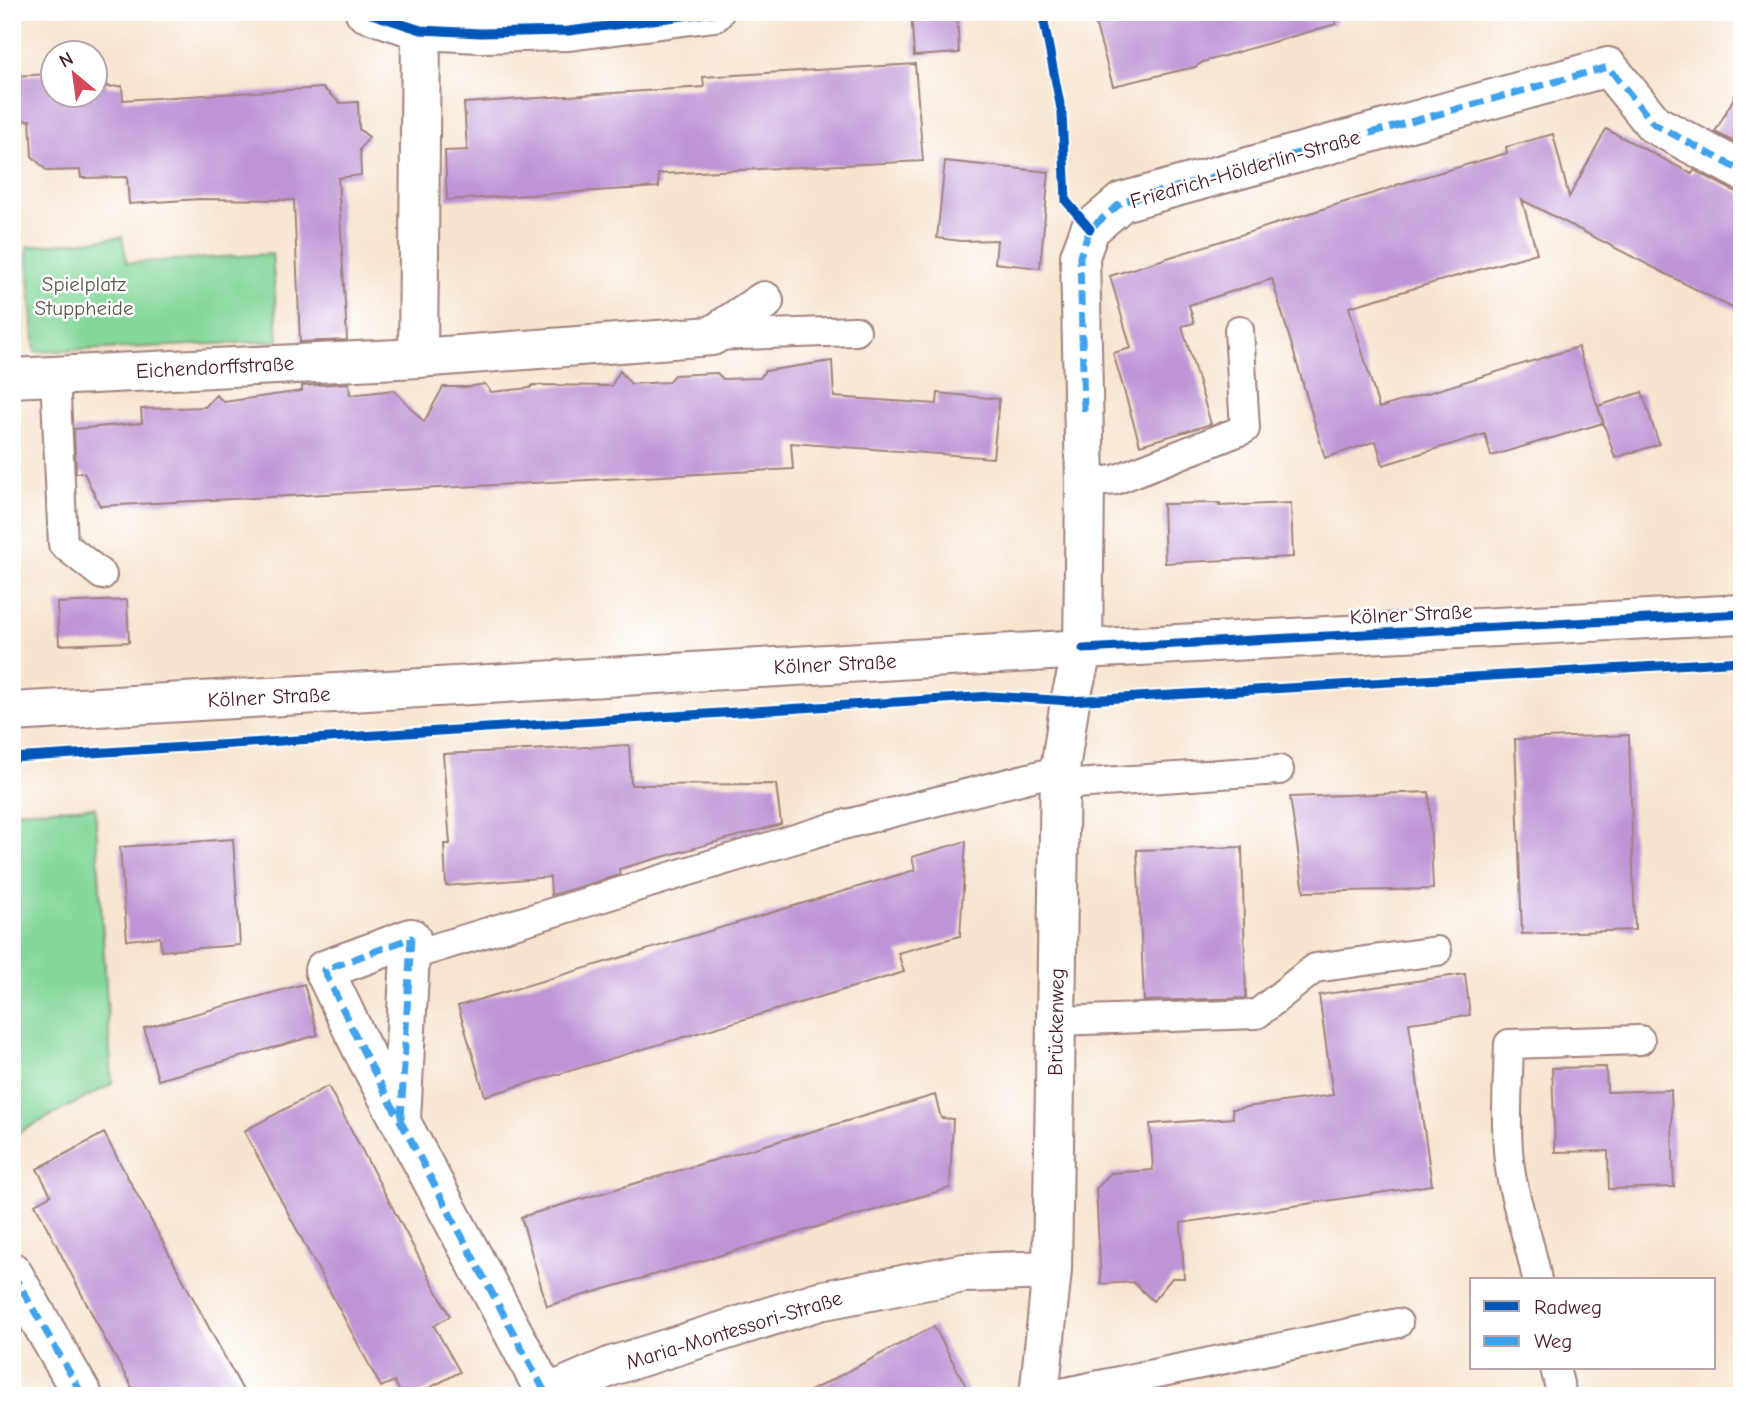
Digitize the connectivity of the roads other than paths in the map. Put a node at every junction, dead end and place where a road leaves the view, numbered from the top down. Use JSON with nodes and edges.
{"nodes":[{"id":1,"x":365,"y":12,"type":"edge"},
{"id":2,"x":714,"y":12,"type":"edge"},
{"id":3,"x":421,"y":30,"type":"junction"},
{"id":4,"x":1742,"y":171,"type":"edge"},
{"id":5,"x":764,"y":301,"type":"dead end"},
{"id":6,"x":1239,"y":330,"type":"dead end"},
{"id":7,"x":856,"y":331,"type":"dead end"},
{"id":8,"x":712,"y":336,"type":"junction"},
{"id":9,"x":418,"y":358,"type":"junction"},
{"id":10,"x":55,"y":375,"type":"junction"},
{"id":11,"x":12,"y":378,"type":"edge"},
{"id":12,"x":1085,"y":483,"type":"junction"},
{"id":13,"x":102,"y":575,"type":"dead end"},
{"id":14,"x":1742,"y":614,"type":"edge"},
{"id":15,"x":1083,"y":649,"type":"junction"},
{"id":16,"x":12,"y":712,"type":"edge"},
{"id":17,"x":1279,"y":771,"type":"dead end"},
{"id":18,"x":1060,"y":777,"type":"junction"},
{"id":19,"x":1437,"y":951,"type":"dead end"},
{"id":20,"x":409,"y":956,"type":"junction"},
{"id":21,"x":1056,"y":1021,"type":"junction"},
{"id":22,"x":1640,"y":1040,"type":"dead end"},
{"id":23,"x":401,"y":1119,"type":"junction"},
{"id":24,"x":1052,"y":1270,"type":"junction"},
{"id":25,"x":12,"y":1272,"type":"edge"},
{"id":26,"x":1537,"y":1278,"type":"edge"},
{"id":27,"x":1398,"y":1323,"type":"dead end"},
{"id":28,"x":1556,"y":1370,"type":"edge"},
{"id":29,"x":544,"y":1395,"type":"edge"},
{"id":30,"x":83,"y":1396,"type":"edge"},
{"id":31,"x":1039,"y":1396,"type":"edge"},
{"id":32,"x":1047,"y":1396,"type":"edge"},
{"id":33,"x":1562,"y":1396,"type":"edge"}],
"edges":[{"from":1,"to":3,"type":"street"},
{"from":2,"to":3,"type":"street"},
{"from":3,"to":9,"type":"street"},
{"from":4,"to":12,"type":"street","name":"Friedrich-Hölderlin-Straße"},
{"from":5,"to":8,"type":"street","name":"Eichendorffstraße"},
{"from":6,"to":12,"type":"lane"},
{"from":7,"to":8,"type":"lane"},
{"from":8,"to":9,"type":"street","name":"Eichendorffstraße"},
{"from":9,"to":10,"type":"street","name":"Eichendorffstraße"},
{"from":10,"to":11,"type":"street","name":"Eichendorffstraße"},
{"from":10,"to":13,"type":"lane"},
{"from":12,"to":15,"type":"street","name":"Friedrich-Hölderlin-Straße"},
{"from":14,"to":15,"type":"street","name":"Kölner Straße"},
{"from":15,"to":16,"type":"street","name":"Kölner Straße"},
{"from":15,"to":18,"type":"street","name":"Brückenweg"},
{"from":17,"to":18,"type":"lane"},
{"from":18,"to":20,"type":"lane"},
{"from":18,"to":21,"type":"street","name":"Brückenweg"},
{"from":19,"to":21,"type":"lane"},
{"from":20,"to":23,"type":"street"},
{"from":20,"to":23,"type":"street","name":"Maria-Montessori-Straße"},
{"from":21,"to":24,"type":"street","name":"Brückenweg"},
{"from":22,"to":26,"type":"lane"},
{"from":23,"to":29,"type":"street","name":"Maria-Montessori-Straße"},
{"from":24,"to":29,"type":"street","name":"Maria-Montessori-Straße"},
{"from":24,"to":31,"type":"street","name":"Brückenweg"},
{"from":25,"to":30,"type":"street"},
{"from":27,"to":32,"type":"lane"},
{"from":28,"to":33,"type":"lane"}]}
